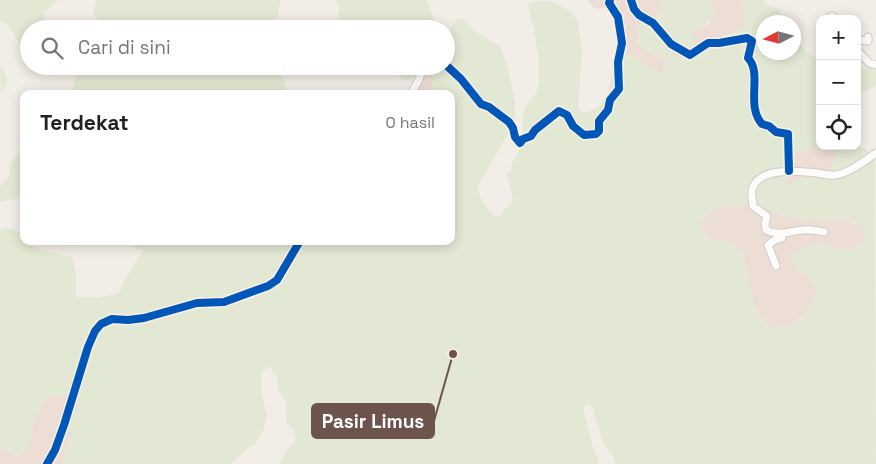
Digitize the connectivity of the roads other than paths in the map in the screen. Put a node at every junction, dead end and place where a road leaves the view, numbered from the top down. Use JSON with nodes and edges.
{"nodes":[{"id":1,"x":610,"y":0,"type":"edge"},
{"id":2,"x":631,"y":0,"type":"edge"},
{"id":3,"x":868,"y":37,"type":"dead end"},
{"id":4,"x":861,"y":40,"type":"edge"},
{"id":5,"x":861,"y":54,"type":"edge"},
{"id":6,"x":876,"y":65,"type":"edge"},
{"id":7,"x":455,"y":73,"type":"edge"},
{"id":8,"x":421,"y":75,"type":"edge"},
{"id":9,"x":413,"y":90,"type":"edge"},
{"id":10,"x":876,"y":153,"type":"edge"},
{"id":11,"x":789,"y":171,"type":"junction"},
{"id":12,"x":824,"y":232,"type":"dead end"},
{"id":13,"x":782,"y":234,"type":"junction"},
{"id":14,"x":298,"y":245,"type":"edge"},
{"id":15,"x":776,"y":266,"type":"dead end"},
{"id":16,"x":47,"y":464,"type":"edge"}],
"edges":[{"from":1,"to":7,"type":"street"},
{"from":2,"to":11,"type":"street"},
{"from":3,"to":4,"type":"street"},
{"from":5,"to":6,"type":"street"},
{"from":8,"to":9,"type":"street"},
{"from":10,"to":11,"type":"street"},
{"from":11,"to":13,"type":"street"},
{"from":12,"to":13,"type":"street"},
{"from":13,"to":15,"type":"street"},
{"from":14,"to":16,"type":"street"}]}
